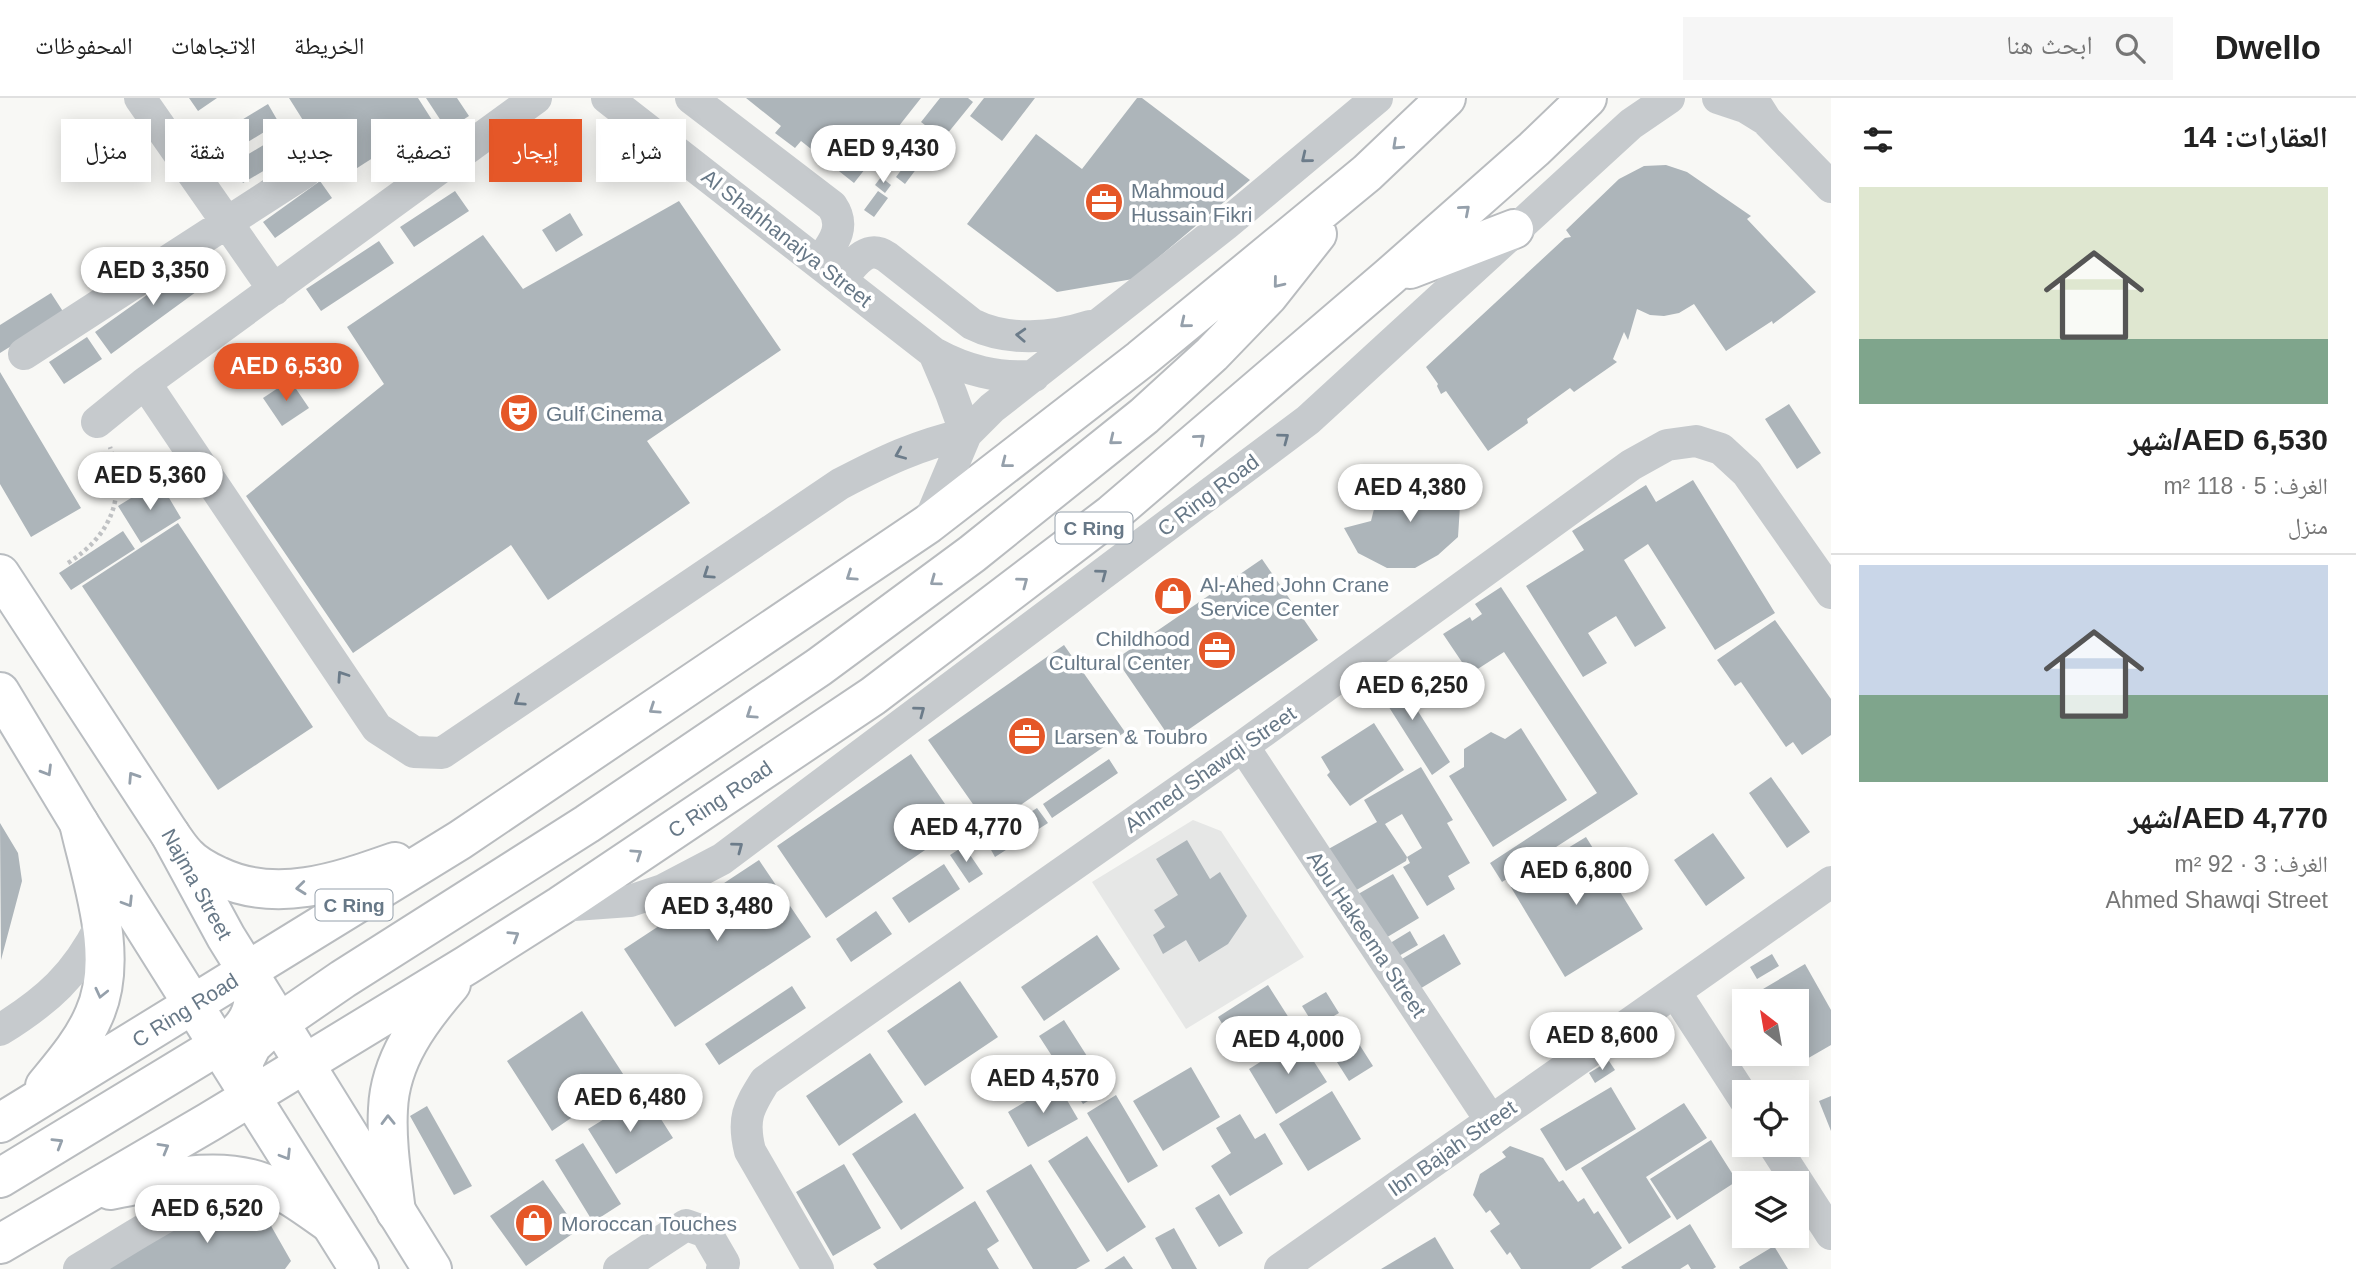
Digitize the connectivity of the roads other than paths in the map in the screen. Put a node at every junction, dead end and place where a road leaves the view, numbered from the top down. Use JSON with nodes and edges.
{"nodes":[{"id":1,"x":140,"y":98,"type":"edge"},
{"id":2,"x":536,"y":98,"type":"edge"},
{"id":3,"x":607,"y":98,"type":"edge"},
{"id":4,"x":691,"y":98,"type":"edge"},
{"id":5,"x":1377,"y":98,"type":"edge"},
{"id":6,"x":1446,"y":98,"type":"edge"},
{"id":7,"x":1587,"y":98,"type":"edge"},
{"id":8,"x":1669,"y":98,"type":"edge"},
{"id":9,"x":1718,"y":98,"type":"edge"},
{"id":10,"x":1759,"y":109,"type":"edge"},
{"id":11,"x":1367,"y":173,"type":"junction"},
{"id":12,"x":290,"y":182,"type":"edge"},
{"id":13,"x":1831,"y":187,"type":"edge"},
{"id":14,"x":227,"y":223,"type":"junction"},
{"id":15,"x":1514,"y":229,"type":"junction"},
{"id":16,"x":830,"y":271,"type":"junction"},
{"id":17,"x":1389,"y":277,"type":"junction"},
{"id":18,"x":274,"y":290,"type":"junction"},
{"id":19,"x":1110,"y":317,"type":"junction"},
{"id":20,"x":934,"y":353,"type":"junction"},
{"id":21,"x":24,"y":354,"type":"dead end"},
{"id":22,"x":1034,"y":376,"type":"junction"},
{"id":23,"x":145,"y":383,"type":"junction"},
{"id":24,"x":97,"y":422,"type":"road end"},
{"id":25,"x":966,"y":434,"type":"junction"},
{"id":26,"x":928,"y":524,"type":"junction"},
{"id":27,"x":0,"y":574,"type":"edge"},
{"id":28,"x":1831,"y":593,"type":"edge"},
{"id":29,"x":5,"y":708,"type":"edge"},
{"id":30,"x":1243,"y":747,"type":"junction"},
{"id":31,"x":79,"y":823,"type":"junction"},
{"id":32,"x":170,"y":834,"type":"junction"},
{"id":33,"x":460,"y":840,"type":"junction"},
{"id":34,"x":1831,"y":882,"type":"edge"},
{"id":35,"x":561,"y":906,"type":"junction"},
{"id":36,"x":101,"y":925,"type":"junction"},
{"id":37,"x":467,"y":965,"type":"junction"},
{"id":38,"x":248,"y":971,"type":"junction"},
{"id":39,"x":343,"y":979,"type":"junction"},
{"id":40,"x":1675,"y":992,"type":"junction"},
{"id":41,"x":194,"y":1005,"type":"junction"},
{"id":42,"x":279,"y":1022,"type":"junction"},
{"id":43,"x":371,"y":1024,"type":"junction"},
{"id":44,"x":0,"y":1030,"type":"edge"},
{"id":45,"x":219,"y":1046,"type":"junction"},
{"id":46,"x":305,"y":1065,"type":"junction"},
{"id":47,"x":1732,"y":1080,"type":"edge"},
{"id":48,"x":251,"y":1097,"type":"junction"},
{"id":49,"x":12,"y":1116,"type":"edge"},
{"id":50,"x":1491,"y":1121,"type":"junction"},
{"id":51,"x":1781,"y":1157,"type":"edge"},
{"id":52,"x":0,"y":1178,"type":"edge"},
{"id":53,"x":264,"y":1183,"type":"junction"},
{"id":54,"x":84,"y":1195,"type":"junction"},
{"id":55,"x":396,"y":1212,"type":"junction"},
{"id":56,"x":328,"y":1222,"type":"junction"},
{"id":57,"x":1831,"y":1234,"type":"edge"},
{"id":58,"x":0,"y":1244,"type":"edge"},
{"id":59,"x":79,"y":1269,"type":"edge"},
{"id":60,"x":359,"y":1269,"type":"edge"},
{"id":61,"x":432,"y":1269,"type":"edge"},
{"id":62,"x":619,"y":1269,"type":"edge"},
{"id":63,"x":722,"y":1269,"type":"edge"},
{"id":64,"x":818,"y":1269,"type":"edge"},
{"id":65,"x":1280,"y":1269,"type":"edge"}],
"edges":[{"from":1,"to":14,"type":"street"},
{"from":2,"to":18,"type":"street"},
{"from":3,"to":16,"type":"street","name":"Al Shahhanaiya Street"},
{"from":4,"to":16,"type":"street"},
{"from":5,"to":19,"type":"street","one_way":true},
{"from":6,"to":11,"type":"main road","name":"C Ring Road","number":"C Ring","one_way":true},
{"from":17,"to":7,"type":"main road","name":"C Ring Road","number":"C Ring","one_way":true},
{"from":8,"to":15,"type":"street","name":"C Ring Road"},
{"from":9,"to":10,"type":"street"},
{"from":10,"to":13,"type":"street"},
{"from":11,"to":26,"type":"main road","name":"C Ring Road","number":"C Ring","one_way":true},
{"from":11,"to":39,"type":"main road","one_way":true},
{"from":12,"to":14,"type":"street"},
{"from":14,"to":18,"type":"street"},
{"from":14,"to":21,"type":"street"},
{"from":15,"to":17,"type":"main road"},
{"from":35,"to":15,"type":"street","name":"C Ring Road","one_way":true},
{"from":19,"to":16,"type":"street","one_way":true},
{"from":16,"to":20,"type":"street","name":"Al Shahhanaiya Street"},
{"from":35,"to":17,"type":"main road","name":"C Ring Road","number":"C Ring","one_way":true},
{"from":18,"to":23,"type":"street"},
{"from":19,"to":22,"type":"street"},
{"from":20,"to":22,"type":"street","name":"Al Shahhanaiya Street"},
{"from":20,"to":25,"type":"street","name":"Al Shahhanaiya Street"},
{"from":22,"to":25,"type":"street"},
{"from":23,"to":24,"type":"street"},
{"from":25,"to":23,"type":"street","one_way":true},
{"from":25,"to":26,"type":"street"},
{"from":26,"to":33,"type":"main road","name":"C Ring Road","number":"C Ring","one_way":true},
{"from":32,"to":27,"type":"main road","name":"Najma Street","one_way":true},
{"from":28,"to":30,"type":"street","name":"Ahmed Shawqi Street"},
{"from":29,"to":31,"type":"main road","one_way":true},
{"from":30,"to":50,"type":"street","name":"Abu Hakeema Street"},
{"from":30,"to":64,"type":"street","name":"Ahmed Shawqi Street"},
{"from":31,"to":36,"type":"main road"},
{"from":31,"to":41,"type":"main road","one_way":true},
{"from":33,"to":32,"type":"main road","one_way":true},
{"from":32,"to":38,"type":"main road","name":"Najma Street"},
{"from":33,"to":38,"type":"main road","name":"C Ring Road","number":"C Ring"},
{"from":34,"to":40,"type":"street","name":"Ibn Bajah Street"},
{"from":37,"to":35,"type":"main road","name":"C Ring Road","number":"C Ring","one_way":true},
{"from":36,"to":44,"type":"street"},
{"from":36,"to":49,"type":"main road","one_way":true},
{"from":37,"to":43,"type":"main road","name":"C Ring Road","number":"C Ring"},
{"from":55,"to":37,"type":"main road","one_way":true},
{"from":38,"to":41,"type":"main road","name":"C Ring Road","number":"C Ring"},
{"from":38,"to":42,"type":"main road","name":"Najma Street"},
{"from":38,"to":45,"type":"main road"},
{"from":39,"to":42,"type":"main road"},
{"from":39,"to":43,"type":"main road"},
{"from":40,"to":47,"type":"street"},
{"from":40,"to":50,"type":"street","name":"Ibn Bajah Street"},
{"from":41,"to":45,"type":"main road"},
{"from":41,"to":49,"type":"main road","name":"C Ring Road","number":"C Ring"},
{"from":42,"to":46,"type":"main road","name":"Najma Street"},
{"from":42,"to":48,"type":"main road"},
{"from":43,"to":46,"type":"main road","name":"C Ring Road","number":"C Ring"},
{"from":45,"to":48,"type":"main road"},
{"from":52,"to":45,"type":"main road","one_way":true},
{"from":46,"to":48,"type":"main road","name":"C Ring Road","number":"C Ring"},
{"from":46,"to":55,"type":"main road","name":"Najma Street"},
{"from":54,"to":48,"type":"main road","name":"C Ring Road","number":"C Ring","one_way":true},
{"from":48,"to":56,"type":"main road","one_way":true},
{"from":50,"to":65,"type":"street","name":"Ibn Bajah Street"},
{"from":51,"to":57,"type":"street"},
{"from":53,"to":54,"type":"main road"},
{"from":53,"to":56,"type":"main road"},
{"from":53,"to":59,"type":"street"},
{"from":54,"to":58,"type":"main road","name":"C Ring Road","number":"C Ring"},
{"from":55,"to":61,"type":"main road","name":"Najma Street"},
{"from":56,"to":60,"type":"main road"},
{"from":62,"to":63,"type":"street"}]}
